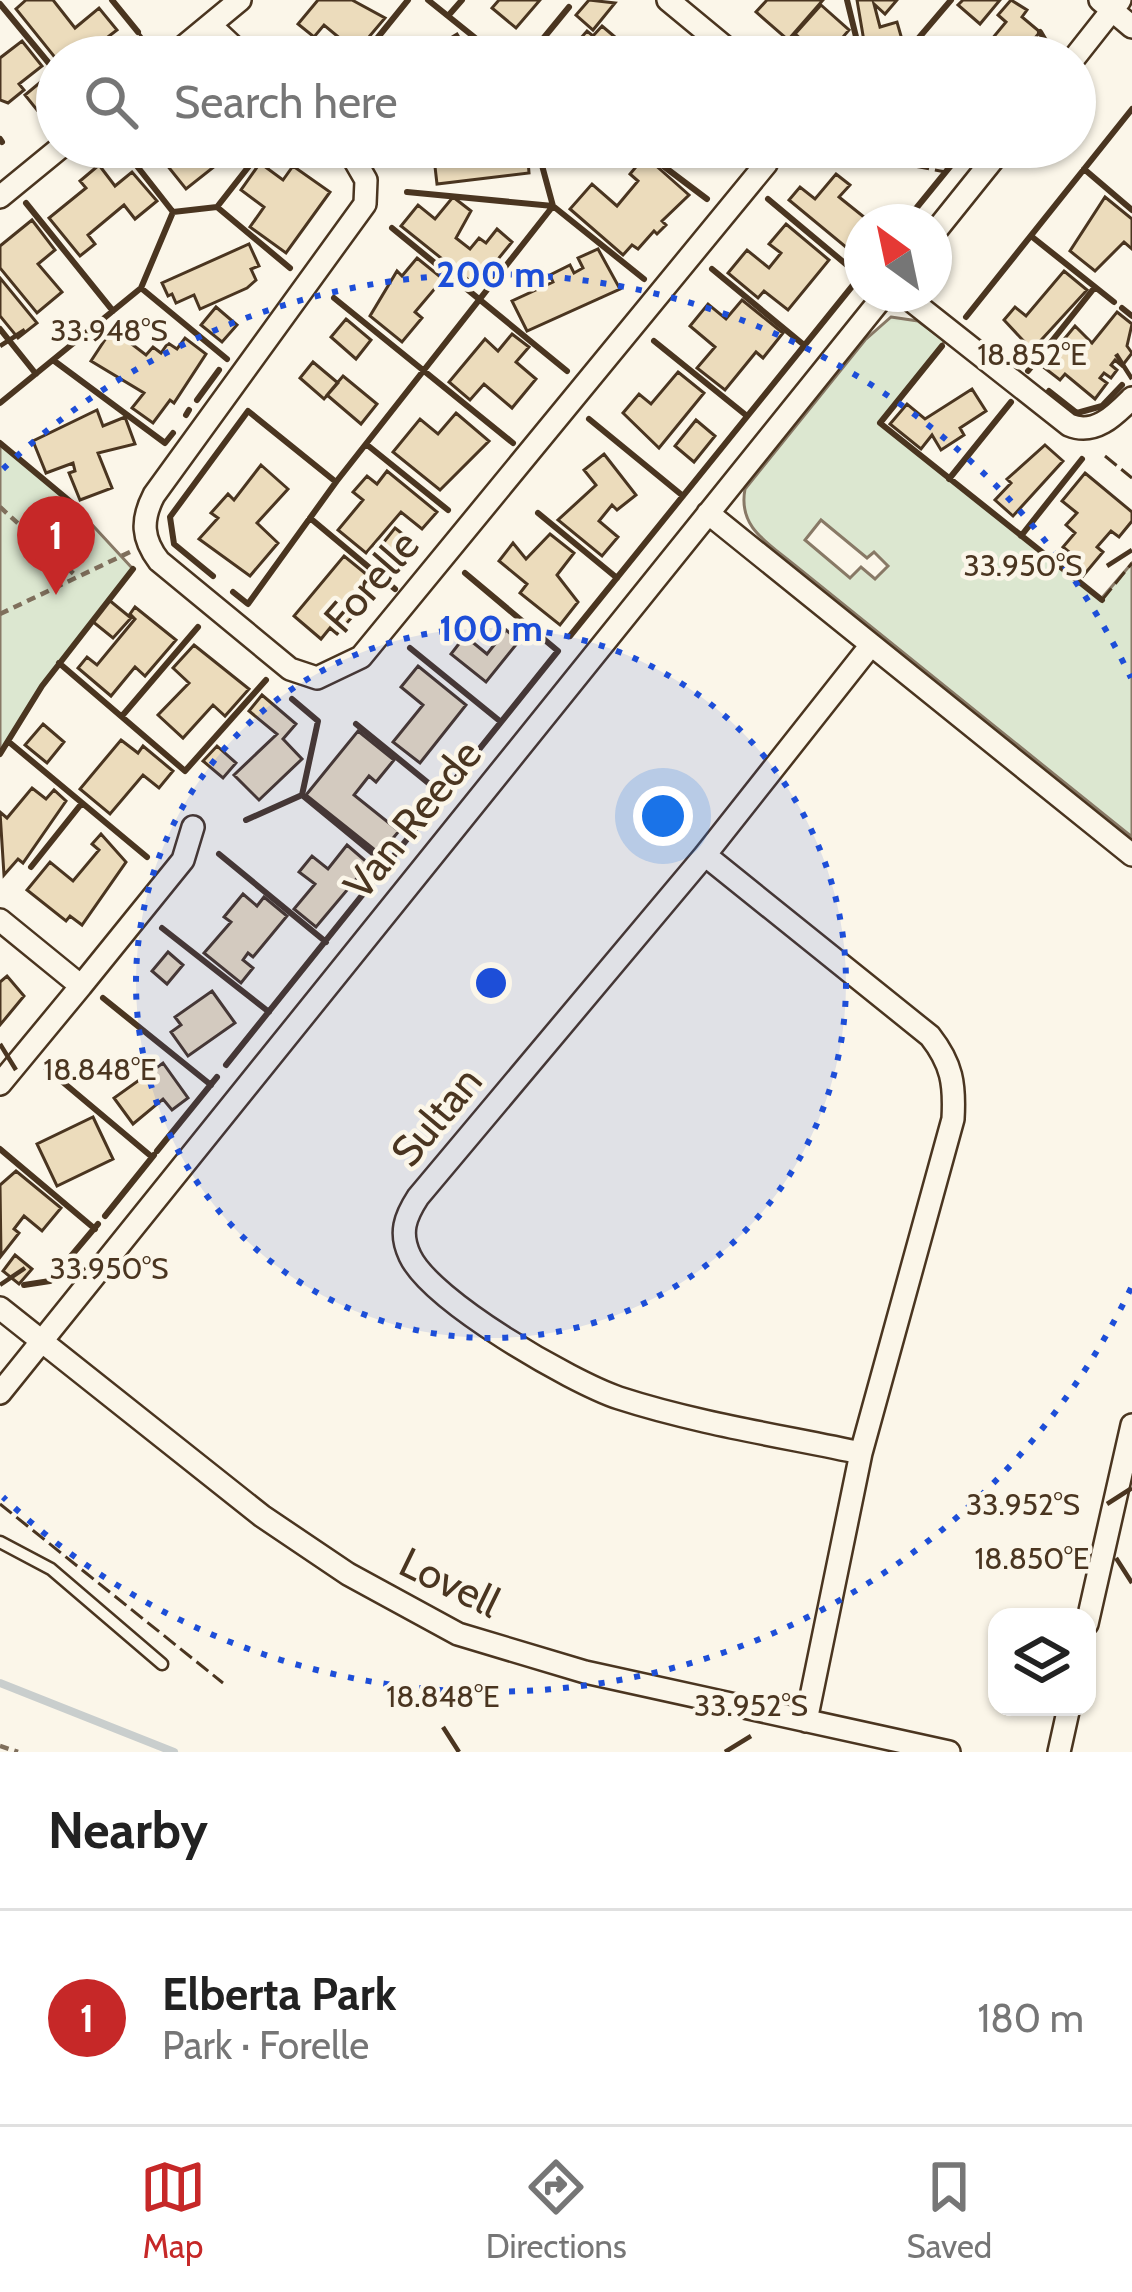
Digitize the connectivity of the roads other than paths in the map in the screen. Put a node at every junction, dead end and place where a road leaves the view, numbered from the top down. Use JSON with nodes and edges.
{"nodes":[{"id":1,"x":240,"y":0,"type":"edge"},
{"id":2,"x":668,"y":0,"type":"edge"},
{"id":3,"x":1110,"y":3,"type":"edge"},
{"id":4,"x":210,"y":25,"type":"junction"},
{"id":5,"x":1132,"y":27,"type":"edge"},
{"id":6,"x":197,"y":36,"type":"edge"},
{"id":7,"x":222,"y":36,"type":"edge"},
{"id":8,"x":712,"y":36,"type":"edge"},
{"id":9,"x":1089,"y":36,"type":"edge"},
{"id":10,"x":36,"y":167,"type":"edge"},
{"id":11,"x":358,"y":168,"type":"edge"},
{"id":12,"x":763,"y":168,"type":"edge"},
{"id":13,"x":986,"y":168,"type":"edge"},
{"id":14,"x":0,"y":197,"type":"edge"},
{"id":15,"x":952,"y":210,"type":"edge"},
{"id":16,"x":870,"y":312,"type":"edge"},
{"id":17,"x":926,"y":312,"type":"edge"},
{"id":18,"x":1132,"y":398,"type":"edge"},
{"id":19,"x":708,"y":513,"type":"junction"},
{"id":20,"x":871,"y":645,"type":"junction"},
{"id":21,"x":194,"y":827,"type":"dead end"},
{"id":22,"x":705,"y":855,"type":"junction"},
{"id":23,"x":1132,"y":855,"type":"edge"},
{"id":24,"x":0,"y":920,"type":"edge"},
{"id":25,"x":81,"y":986,"type":"junction"},
{"id":26,"x":0,"y":1084,"type":"edge"},
{"id":27,"x":0,"y":1308,"type":"edge"},
{"id":28,"x":41,"y":1342,"type":"junction"},
{"id":29,"x":0,"y":1393,"type":"edge"},
{"id":30,"x":1132,"y":1425,"type":"edge"},
{"id":31,"x":861,"y":1453,"type":"junction"},
{"id":32,"x":1122,"y":1512,"type":"edge"},
{"id":33,"x":0,"y":1542,"type":"edge"},
{"id":34,"x":1092,"y":1608,"type":"edge"},
{"id":35,"x":161,"y":1664,"type":"dead end"},
{"id":36,"x":1067,"y":1716,"type":"edge"},
{"id":37,"x":806,"y":1721,"type":"junction"},
{"id":38,"x":949,"y":1752,"type":"edge"},
{"id":39,"x":1059,"y":1752,"type":"edge"}],
"edges":[{"from":1,"to":4,"type":"street"},
{"from":2,"to":8,"type":"street"},
{"from":3,"to":5,"type":"street"},
{"from":3,"to":9,"type":"street"},
{"from":4,"to":6,"type":"street"},
{"from":4,"to":7,"type":"street"},
{"from":10,"to":14,"type":"street"},
{"from":11,"to":12,"type":"street","name":"Forelle"},
{"from":13,"to":15,"type":"street"},
{"from":16,"to":19,"type":"street","name":"Van Reede"},
{"from":17,"to":18,"type":"street"},
{"from":19,"to":20,"type":"street"},
{"from":19,"to":28,"type":"street","name":"Van Reede"},
{"from":20,"to":22,"type":"street","name":"Sultan"},
{"from":20,"to":23,"type":"street"},
{"from":21,"to":25,"type":"street"},
{"from":22,"to":31,"type":"street"},
{"from":22,"to":31,"type":"street","name":"Sultan"},
{"from":24,"to":25,"type":"street"},
{"from":25,"to":26,"type":"street"},
{"from":27,"to":28,"type":"street","name":"Lovell"},
{"from":28,"to":29,"type":"street","name":"Van Reede"},
{"from":28,"to":37,"type":"street","name":"Lovell"},
{"from":30,"to":32,"type":"street"},
{"from":31,"to":37,"type":"street"},
{"from":32,"to":34,"type":"street"},
{"from":33,"to":35,"type":"lane"},
{"from":36,"to":39,"type":"street"},
{"from":37,"to":38,"type":"street","name":"Lovell"}]}
